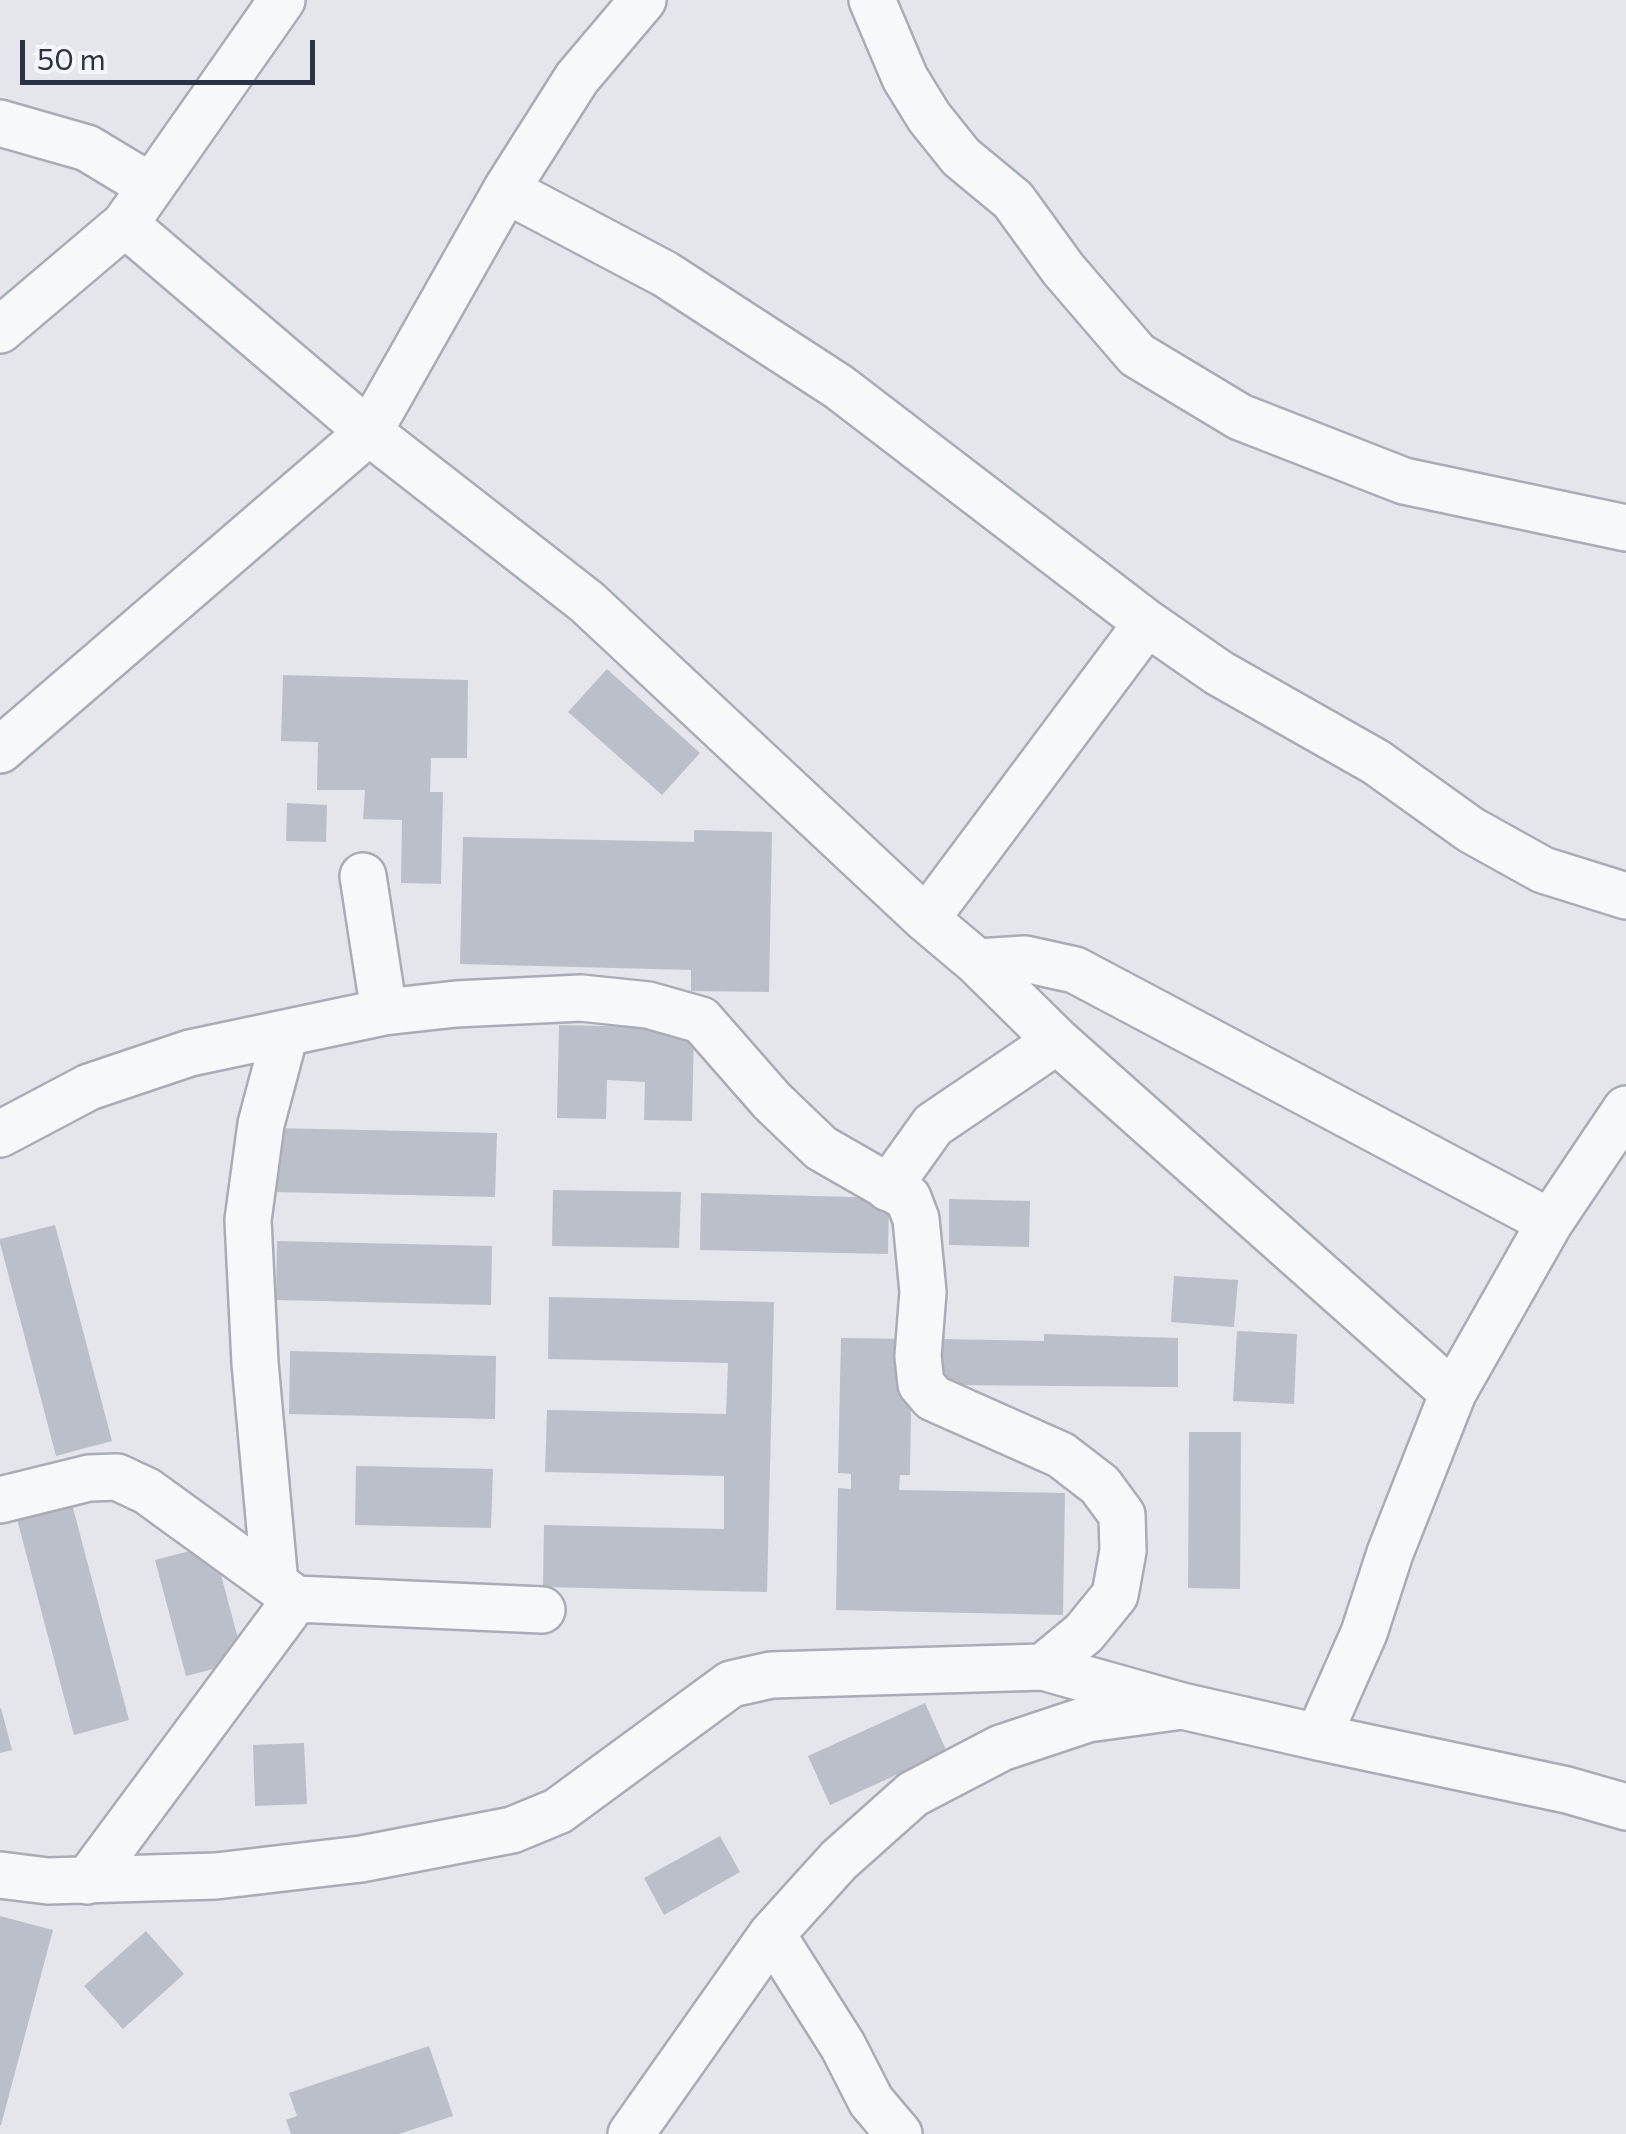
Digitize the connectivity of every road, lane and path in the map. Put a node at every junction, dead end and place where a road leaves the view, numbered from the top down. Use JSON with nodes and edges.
{"nodes":[{"id":1,"x":282,"y":0,"type":"edge"},
{"id":2,"x":643,"y":0,"type":"edge"},
{"id":3,"x":872,"y":0,"type":"edge"},
{"id":4,"x":0,"y":123,"type":"edge"},
{"id":5,"x":150,"y":186,"type":"junction"},
{"id":6,"x":506,"y":190,"type":"junction"},
{"id":7,"x":125,"y":224,"type":"junction"},
{"id":8,"x":0,"y":330,"type":"edge"},
{"id":9,"x":368,"y":432,"type":"junction"},
{"id":10,"x":1626,"y":528,"type":"edge"},
{"id":11,"x":1146,"y":623,"type":"junction"},
{"id":12,"x":0,"y":750,"type":"edge"},
{"id":13,"x":363,"y":876,"type":"dead end"},
{"id":14,"x":1626,"y":896,"type":"edge"},
{"id":15,"x":926,"y":919,"type":"junction"},
{"id":16,"x":977,"y":962,"type":"junction"},
{"id":17,"x":384,"y":1012,"type":"junction"},
{"id":18,"x":285,"y":1034,"type":"junction"},
{"id":19,"x":1058,"y":1041,"type":"junction"},
{"id":20,"x":1626,"y":1110,"type":"edge"},
{"id":21,"x":0,"y":1134,"type":"edge"},
{"id":22,"x":888,"y":1188,"type":"junction"},
{"id":23,"x":1550,"y":1222,"type":"junction"},
{"id":24,"x":1453,"y":1393,"type":"junction"},
{"id":25,"x":0,"y":1500,"type":"edge"},
{"id":26,"x":285,"y":1591,"type":"junction"},
{"id":27,"x":542,"y":1610,"type":"dead end"},
{"id":28,"x":1043,"y":1666,"type":"junction"},
{"id":29,"x":1182,"y":1706,"type":"junction"},
{"id":30,"x":1318,"y":1737,"type":"junction"},
{"id":31,"x":1626,"y":1806,"type":"edge"},
{"id":32,"x":0,"y":1875,"type":"edge"},
{"id":33,"x":87,"y":1880,"type":"junction"},
{"id":34,"x":772,"y":1934,"type":"junction"},
{"id":35,"x":631,"y":2134,"type":"edge"},
{"id":36,"x":899,"y":2134,"type":"edge"}],
"edges":[{"from":1,"to":5,"type":"street"},
{"from":2,"to":6,"type":"street"},
{"from":3,"to":10,"type":"street"},
{"from":4,"to":5,"type":"street"},
{"from":5,"to":7,"type":"street"},
{"from":6,"to":9,"type":"street"},
{"from":6,"to":11,"type":"street"},
{"from":7,"to":8,"type":"street"},
{"from":7,"to":9,"type":"street"},
{"from":9,"to":12,"type":"street"},
{"from":9,"to":15,"type":"street"},
{"from":11,"to":14,"type":"street"},
{"from":11,"to":15,"type":"street"},
{"from":13,"to":17,"type":"street"},
{"from":15,"to":16,"type":"street"},
{"from":16,"to":19,"type":"street"},
{"from":16,"to":23,"type":"street"},
{"from":17,"to":18,"type":"street"},
{"from":17,"to":22,"type":"street"},
{"from":18,"to":21,"type":"street"},
{"from":18,"to":26,"type":"street"},
{"from":19,"to":22,"type":"street"},
{"from":19,"to":24,"type":"street"},
{"from":20,"to":23,"type":"street"},
{"from":22,"to":28,"type":"street"},
{"from":23,"to":24,"type":"street"},
{"from":24,"to":30,"type":"street"},
{"from":25,"to":26,"type":"street"},
{"from":26,"to":27,"type":"street"},
{"from":26,"to":33,"type":"street"},
{"from":28,"to":29,"type":"street"},
{"from":28,"to":33,"type":"street"},
{"from":29,"to":30,"type":"street"},
{"from":29,"to":34,"type":"street"},
{"from":30,"to":31,"type":"street"},
{"from":32,"to":33,"type":"street"},
{"from":34,"to":35,"type":"street"},
{"from":34,"to":36,"type":"street"}]}
